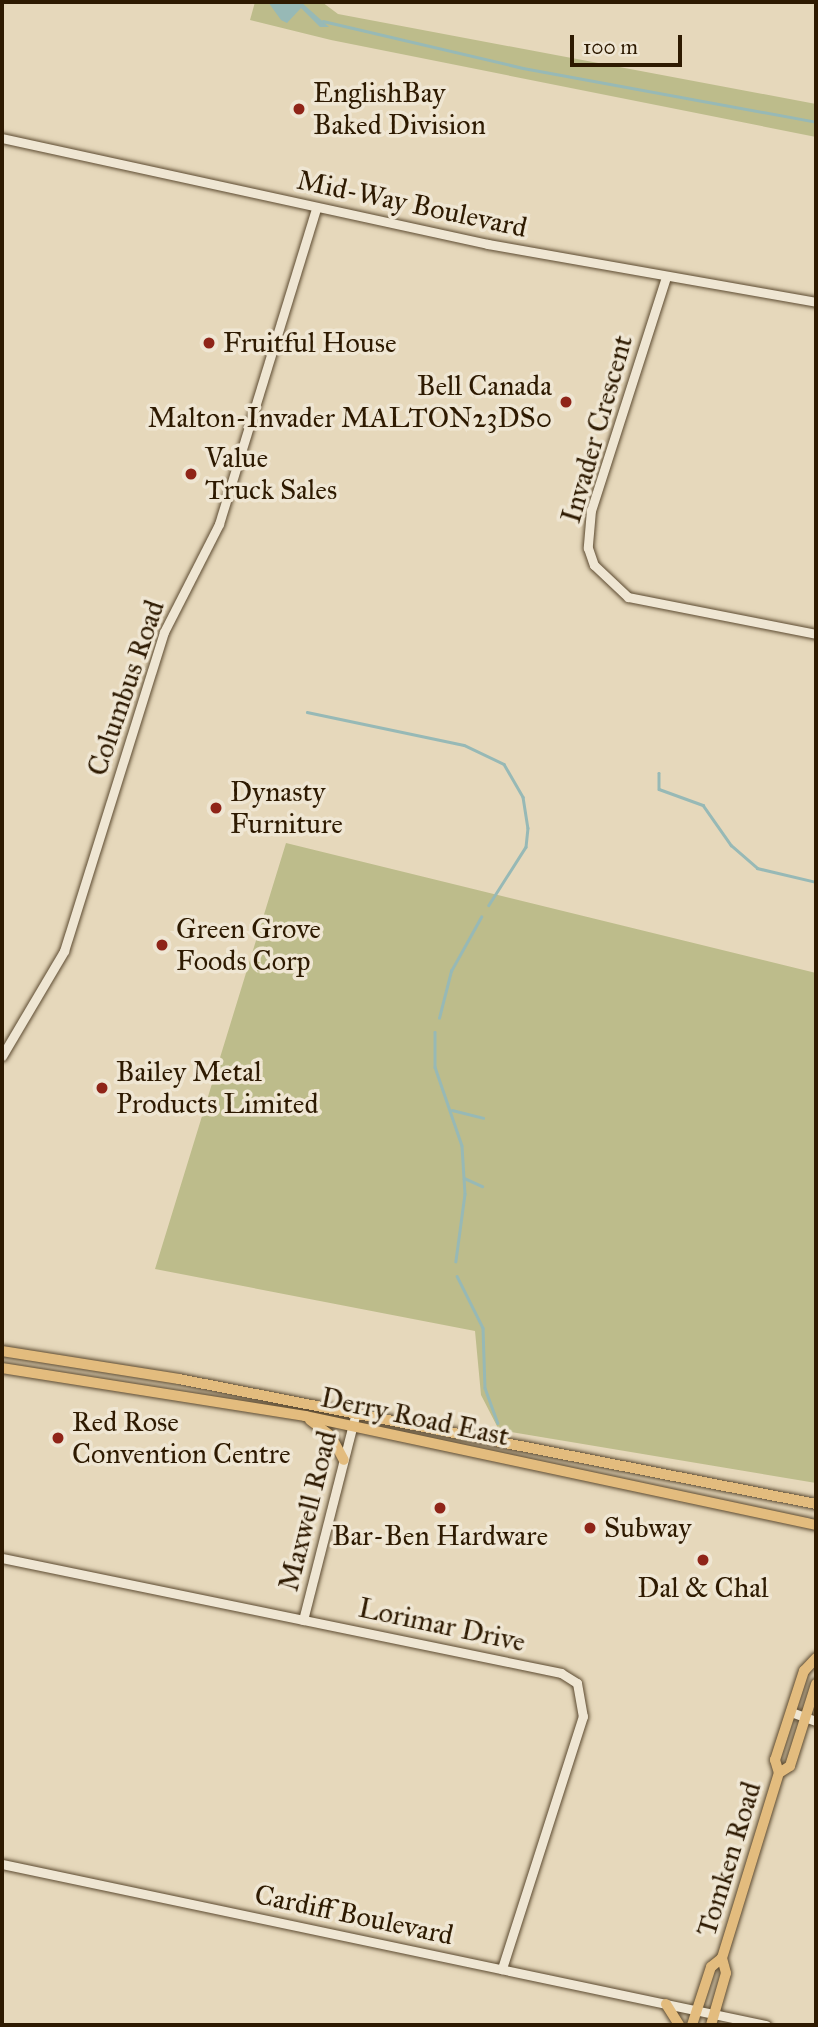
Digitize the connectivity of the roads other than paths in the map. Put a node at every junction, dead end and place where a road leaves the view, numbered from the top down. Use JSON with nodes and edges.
{"nodes":[{"id":1,"x":2,"y":138,"type":"edge"},
{"id":2,"x":316,"y":208,"type":"junction"},
{"id":3,"x":666,"y":277,"type":"junction"},
{"id":4,"x":816,"y":302,"type":"edge"},
{"id":5,"x":816,"y":634,"type":"edge"},
{"id":6,"x":2,"y":1056,"type":"edge"},
{"id":7,"x":2,"y":1352,"type":"edge"},
{"id":8,"x":2,"y":1368,"type":"edge"},
{"id":9,"x":356,"y":1412,"type":"junction"},
{"id":10,"x":305,"y":1416,"type":"junction"},
{"id":11,"x":352,"y":1427,"type":"junction"},
{"id":12,"x":344,"y":1460,"type":"junction"},
{"id":13,"x":816,"y":1504,"type":"edge"},
{"id":14,"x":814,"y":1525,"type":"edge"},
{"id":15,"x":2,"y":1558,"type":"edge"},
{"id":16,"x":303,"y":1620,"type":"junction"},
{"id":17,"x":816,"y":1663,"type":"edge"},
{"id":18,"x":816,"y":1684,"type":"edge"},
{"id":19,"x":791,"y":1712,"type":"junction"},
{"id":20,"x":805,"y":1717,"type":"junction"},
{"id":21,"x":816,"y":1721,"type":"edge"},
{"id":22,"x":779,"y":1773,"type":"junction"},
{"id":23,"x":2,"y":1864,"type":"edge"},
{"id":24,"x":722,"y":1958,"type":"junction"},
{"id":25,"x":502,"y":1969,"type":"junction"},
{"id":26,"x":666,"y":2004,"type":"junction"},
{"id":27,"x":696,"y":2011,"type":"junction"},
{"id":28,"x":712,"y":2020,"type":"edge"},
{"id":29,"x":679,"y":2025,"type":"edge"},
{"id":30,"x":692,"y":2025,"type":"edge"},
{"id":31,"x":765,"y":2025,"type":"edge"}],
"edges":[{"from":1,"to":2,"type":"street","name":"Mid-Way Boulevard"},
{"from":2,"to":3,"type":"street","name":"Mid-Way Boulevard"},
{"from":2,"to":6,"type":"street","name":"Columbus Road"},
{"from":3,"to":4,"type":"street","name":"Mid-Way Boulevard"},
{"from":3,"to":5,"type":"street","name":"Invader Crescent"},
{"from":7,"to":9,"type":"main road","name":"Derry Road East"},
{"from":8,"to":10,"type":"main road","name":"Derry Road East"},
{"from":9,"to":11,"type":"street","name":"Maxwell Road"},
{"from":9,"to":13,"type":"main road","name":"Derry Road East"},
{"from":10,"to":11,"type":"main road","name":"Derry Road East"},
{"from":10,"to":12,"type":"main road"},
{"from":11,"to":12,"type":"street","name":"Maxwell Road"},
{"from":11,"to":14,"type":"main road","name":"Derry Road East"},
{"from":12,"to":16,"type":"street","name":"Maxwell Road"},
{"from":15,"to":16,"type":"street","name":"Lorimar Drive"},
{"from":16,"to":25,"type":"street","name":"Lorimar Drive"},
{"from":17,"to":19,"type":"main road","name":"Tomken Road"},
{"from":18,"to":20,"type":"main road","name":"Tomken Road"},
{"from":19,"to":20,"type":"street"},
{"from":19,"to":22,"type":"main road","name":"Tomken Road"},
{"from":20,"to":21,"type":"street"},
{"from":20,"to":22,"type":"main road","name":"Tomken Road"},
{"from":22,"to":24,"type":"main road","name":"Tomken Road"},
{"from":23,"to":25,"type":"street","name":"Cardiff Boulevard"},
{"from":24,"to":27,"type":"main road","name":"Tomken Road"},
{"from":24,"to":28,"type":"main road","name":"Tomken Road"},
{"from":25,"to":26,"type":"street","name":"Cardiff Boulevard"},
{"from":26,"to":27,"type":"street","name":"Cardiff Boulevard"},
{"from":26,"to":29,"type":"main road"},
{"from":27,"to":28,"type":"street","name":"Cardiff Boulevard"},
{"from":27,"to":30,"type":"main road","name":"Tomken Road"},
{"from":28,"to":31,"type":"street","name":"Cardiff Boulevard"}]}
